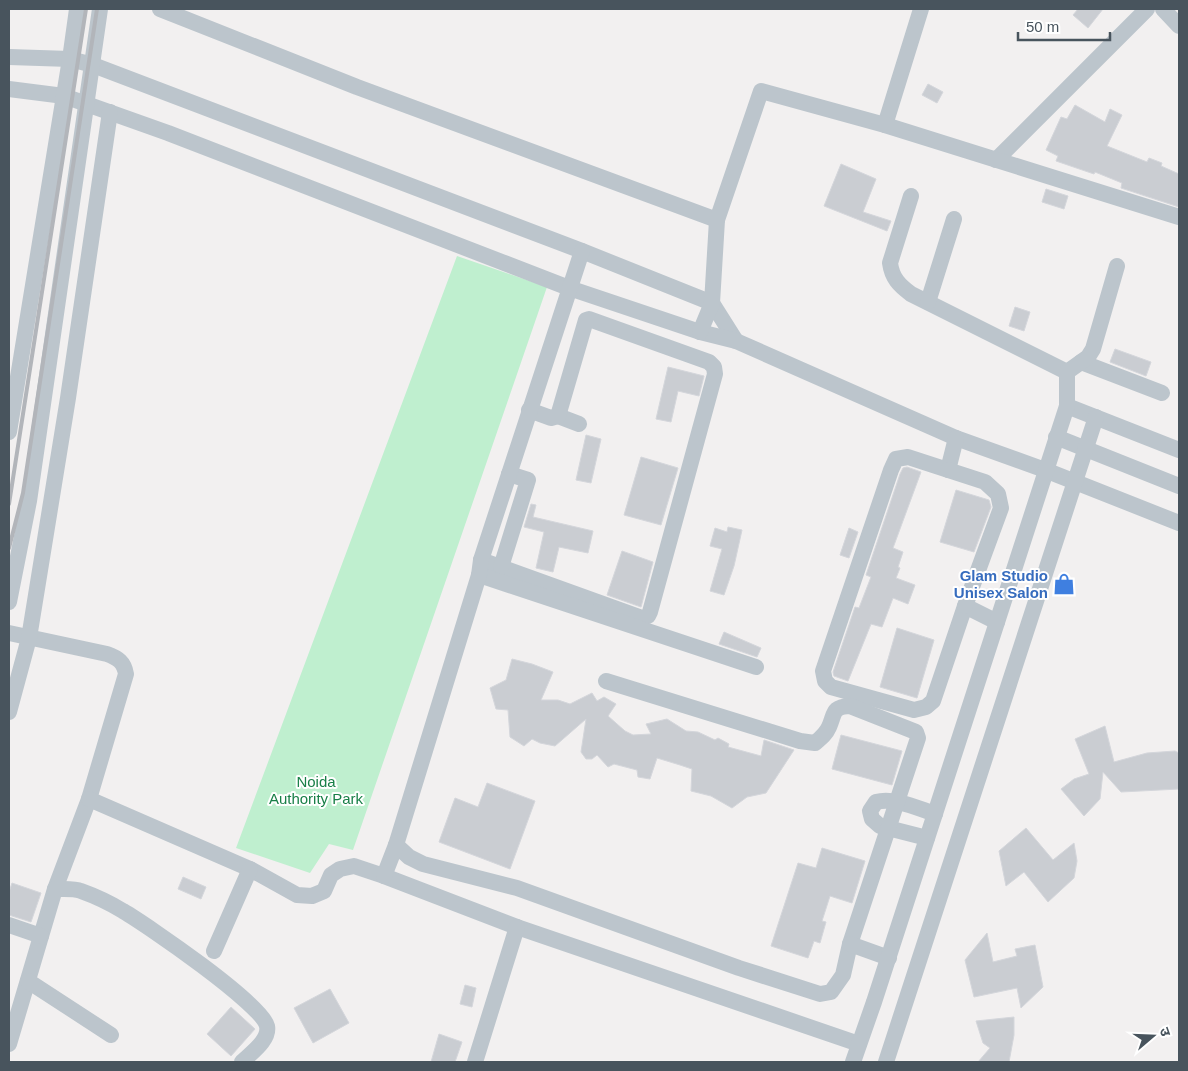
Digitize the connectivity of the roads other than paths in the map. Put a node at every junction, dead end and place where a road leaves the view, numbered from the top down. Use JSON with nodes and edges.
{"nodes":[{"id":1,"x":77,"y":9,"type":"edge"},
{"id":2,"x":100,"y":9,"type":"edge"},
{"id":3,"x":160,"y":9,"type":"edge"},
{"id":4,"x":921,"y":9,"type":"edge"},
{"id":5,"x":1147,"y":9,"type":"edge"},
{"id":6,"x":1163,"y":9,"type":"edge"},
{"id":7,"x":1179,"y":26,"type":"edge"},
{"id":8,"x":9,"y":57,"type":"edge"},
{"id":9,"x":70,"y":59,"type":"junction"},
{"id":10,"x":93,"y":65,"type":"junction"},
{"id":11,"x":9,"y":89,"type":"edge"},
{"id":12,"x":64,"y":96,"type":"junction"},
{"id":13,"x":86,"y":104,"type":"junction"},
{"id":14,"x":110,"y":112,"type":"junction"},
{"id":15,"x":885,"y":125,"type":"junction"},
{"id":16,"x":996,"y":160,"type":"junction"},
{"id":17,"x":911,"y":196,"type":"dead end"},
{"id":18,"x":1179,"y":217,"type":"edge"},
{"id":19,"x":954,"y":219,"type":"dead end"},
{"id":20,"x":717,"y":220,"type":"junction"},
{"id":21,"x":582,"y":251,"type":"junction"},
{"id":22,"x":1117,"y":266,"type":"dead end"},
{"id":23,"x":569,"y":288,"type":"junction"},
{"id":24,"x":928,"y":302,"type":"junction"},
{"id":25,"x":712,"y":303,"type":"junction"},
{"id":26,"x":700,"y":332,"type":"junction"},
{"id":27,"x":736,"y":341,"type":"junction"},
{"id":28,"x":1081,"y":362,"type":"junction"},
{"id":29,"x":1067,"y":372,"type":"junction"},
{"id":30,"x":1162,"y":393,"type":"dead end"},
{"id":31,"x":1067,"y":406,"type":"junction"},
{"id":32,"x":530,"y":410,"type":"junction"},
{"id":33,"x":558,"y":416,"type":"junction"},
{"id":34,"x":1096,"y":418,"type":"junction"},
{"id":35,"x":579,"y":424,"type":"dead end"},
{"id":36,"x":9,"y":432,"type":"edge"},
{"id":37,"x":1056,"y":437,"type":"junction"},
{"id":38,"x":956,"y":438,"type":"junction"},
{"id":39,"x":1085,"y":449,"type":"junction"},
{"id":40,"x":1179,"y":450,"type":"edge"},
{"id":41,"x":948,"y":470,"type":"junction"},
{"id":42,"x":1045,"y":470,"type":"junction"},
{"id":43,"x":509,"y":474,"type":"junction"},
{"id":44,"x":1074,"y":482,"type":"junction"},
{"id":45,"x":1179,"y":486,"type":"edge"},
{"id":46,"x":1179,"y":523,"type":"edge"},
{"id":47,"x":480,"y":567,"type":"junction"},
{"id":48,"x":501,"y":567,"type":"junction"},
{"id":49,"x":9,"y":602,"type":"edge"},
{"id":50,"x":965,"y":606,"type":"junction"},
{"id":51,"x":997,"y":622,"type":"junction"},
{"id":52,"x":9,"y":633,"type":"edge"},
{"id":53,"x":29,"y":638,"type":"junction"},
{"id":54,"x":756,"y":666,"type":"dead end"},
{"id":55,"x":606,"y":681,"type":"dead end"},
{"id":56,"x":9,"y":712,"type":"edge"},
{"id":57,"x":89,"y":799,"type":"junction"},
{"id":58,"x":896,"y":802,"type":"junction"},
{"id":59,"x":935,"y":814,"type":"junction"},
{"id":60,"x":888,"y":829,"type":"junction"},
{"id":61,"x":927,"y":838,"type":"junction"},
{"id":62,"x":396,"y":845,"type":"junction"},
{"id":63,"x":250,"y":869,"type":"junction"},
{"id":64,"x":384,"y":876,"type":"junction"},
{"id":65,"x":55,"y":889,"type":"junction"},
{"id":66,"x":9,"y":925,"type":"edge"},
{"id":67,"x":517,"y":927,"type":"junction"},
{"id":68,"x":41,"y":936,"type":"junction"},
{"id":69,"x":850,"y":944,"type":"junction"},
{"id":70,"x":214,"y":951,"type":"dead end"},
{"id":71,"x":889,"y":958,"type":"junction"},
{"id":72,"x":28,"y":981,"type":"junction"},
{"id":73,"x":111,"y":1035,"type":"dead end"},
{"id":74,"x":9,"y":1044,"type":"edge"},
{"id":75,"x":859,"y":1044,"type":"junction"},
{"id":76,"x":242,"y":1062,"type":"edge"},
{"id":77,"x":475,"y":1062,"type":"edge"},
{"id":78,"x":853,"y":1062,"type":"edge"},
{"id":79,"x":886,"y":1062,"type":"edge"}],
"edges":[{"from":1,"to":9,"type":"street"},
{"from":2,"to":10,"type":"street"},
{"from":3,"to":20,"type":"street"},
{"from":4,"to":15,"type":"street"},
{"from":5,"to":16,"type":"street"},
{"from":6,"to":7,"type":"street"},
{"from":8,"to":9,"type":"street"},
{"from":9,"to":10,"type":"street"},
{"from":9,"to":12,"type":"street"},
{"from":10,"to":13,"type":"street"},
{"from":10,"to":21,"type":"street"},
{"from":11,"to":12,"type":"street"},
{"from":12,"to":13,"type":"street"},
{"from":12,"to":36,"type":"street"},
{"from":13,"to":14,"type":"street"},
{"from":13,"to":49,"type":"street"},
{"from":14,"to":23,"type":"street"},
{"from":14,"to":53,"type":"street"},
{"from":15,"to":16,"type":"street"},
{"from":15,"to":20,"type":"street"},
{"from":16,"to":18,"type":"street"},
{"from":17,"to":24,"type":"street"},
{"from":19,"to":24,"type":"street"},
{"from":20,"to":25,"type":"street"},
{"from":21,"to":23,"type":"street"},
{"from":21,"to":25,"type":"street"},
{"from":22,"to":28,"type":"street"},
{"from":23,"to":26,"type":"street"},
{"from":23,"to":32,"type":"street"},
{"from":24,"to":29,"type":"street"},
{"from":25,"to":26,"type":"street"},
{"from":25,"to":27,"type":"street"},
{"from":26,"to":27,"type":"street"},
{"from":27,"to":38,"type":"street"},
{"from":28,"to":29,"type":"street"},
{"from":28,"to":30,"type":"street"},
{"from":29,"to":31,"type":"street"},
{"from":31,"to":34,"type":"street"},
{"from":31,"to":37,"type":"street"},
{"from":32,"to":33,"type":"street"},
{"from":32,"to":43,"type":"street"},
{"from":33,"to":35,"type":"street"},
{"from":33,"to":48,"type":"street"},
{"from":34,"to":39,"type":"street"},
{"from":34,"to":40,"type":"street"},
{"from":37,"to":39,"type":"street"},
{"from":37,"to":42,"type":"street"},
{"from":38,"to":41,"type":"street"},
{"from":38,"to":42,"type":"street"},
{"from":39,"to":44,"type":"street"},
{"from":39,"to":45,"type":"street"},
{"from":41,"to":50,"type":"street"},
{"from":41,"to":50,"type":"street"},
{"from":42,"to":44,"type":"street"},
{"from":42,"to":51,"type":"street"},
{"from":43,"to":47,"type":"street"},
{"from":43,"to":48,"type":"street"},
{"from":44,"to":46,"type":"street"},
{"from":44,"to":79,"type":"street"},
{"from":47,"to":48,"type":"street"},
{"from":47,"to":54,"type":"street"},
{"from":47,"to":62,"type":"street"},
{"from":50,"to":51,"type":"street"},
{"from":51,"to":59,"type":"street"},
{"from":52,"to":53,"type":"street"},
{"from":53,"to":56,"type":"street"},
{"from":53,"to":57,"type":"street"},
{"from":55,"to":58,"type":"street"},
{"from":57,"to":63,"type":"street"},
{"from":57,"to":65,"type":"street"},
{"from":58,"to":59,"type":"street"},
{"from":58,"to":60,"type":"street"},
{"from":58,"to":60,"type":"street"},
{"from":59,"to":61,"type":"street"},
{"from":60,"to":61,"type":"street"},
{"from":60,"to":69,"type":"street"},
{"from":61,"to":71,"type":"street"},
{"from":62,"to":64,"type":"street"},
{"from":62,"to":69,"type":"street"},
{"from":63,"to":64,"type":"street"},
{"from":63,"to":70,"type":"street"},
{"from":64,"to":67,"type":"street"},
{"from":65,"to":68,"type":"street"},
{"from":65,"to":76,"type":"street"},
{"from":66,"to":68,"type":"street"},
{"from":67,"to":75,"type":"street"},
{"from":67,"to":77,"type":"street"},
{"from":68,"to":72,"type":"street"},
{"from":69,"to":71,"type":"street"},
{"from":71,"to":75,"type":"street"},
{"from":72,"to":73,"type":"street"},
{"from":72,"to":74,"type":"street"},
{"from":75,"to":78,"type":"street"}]}
